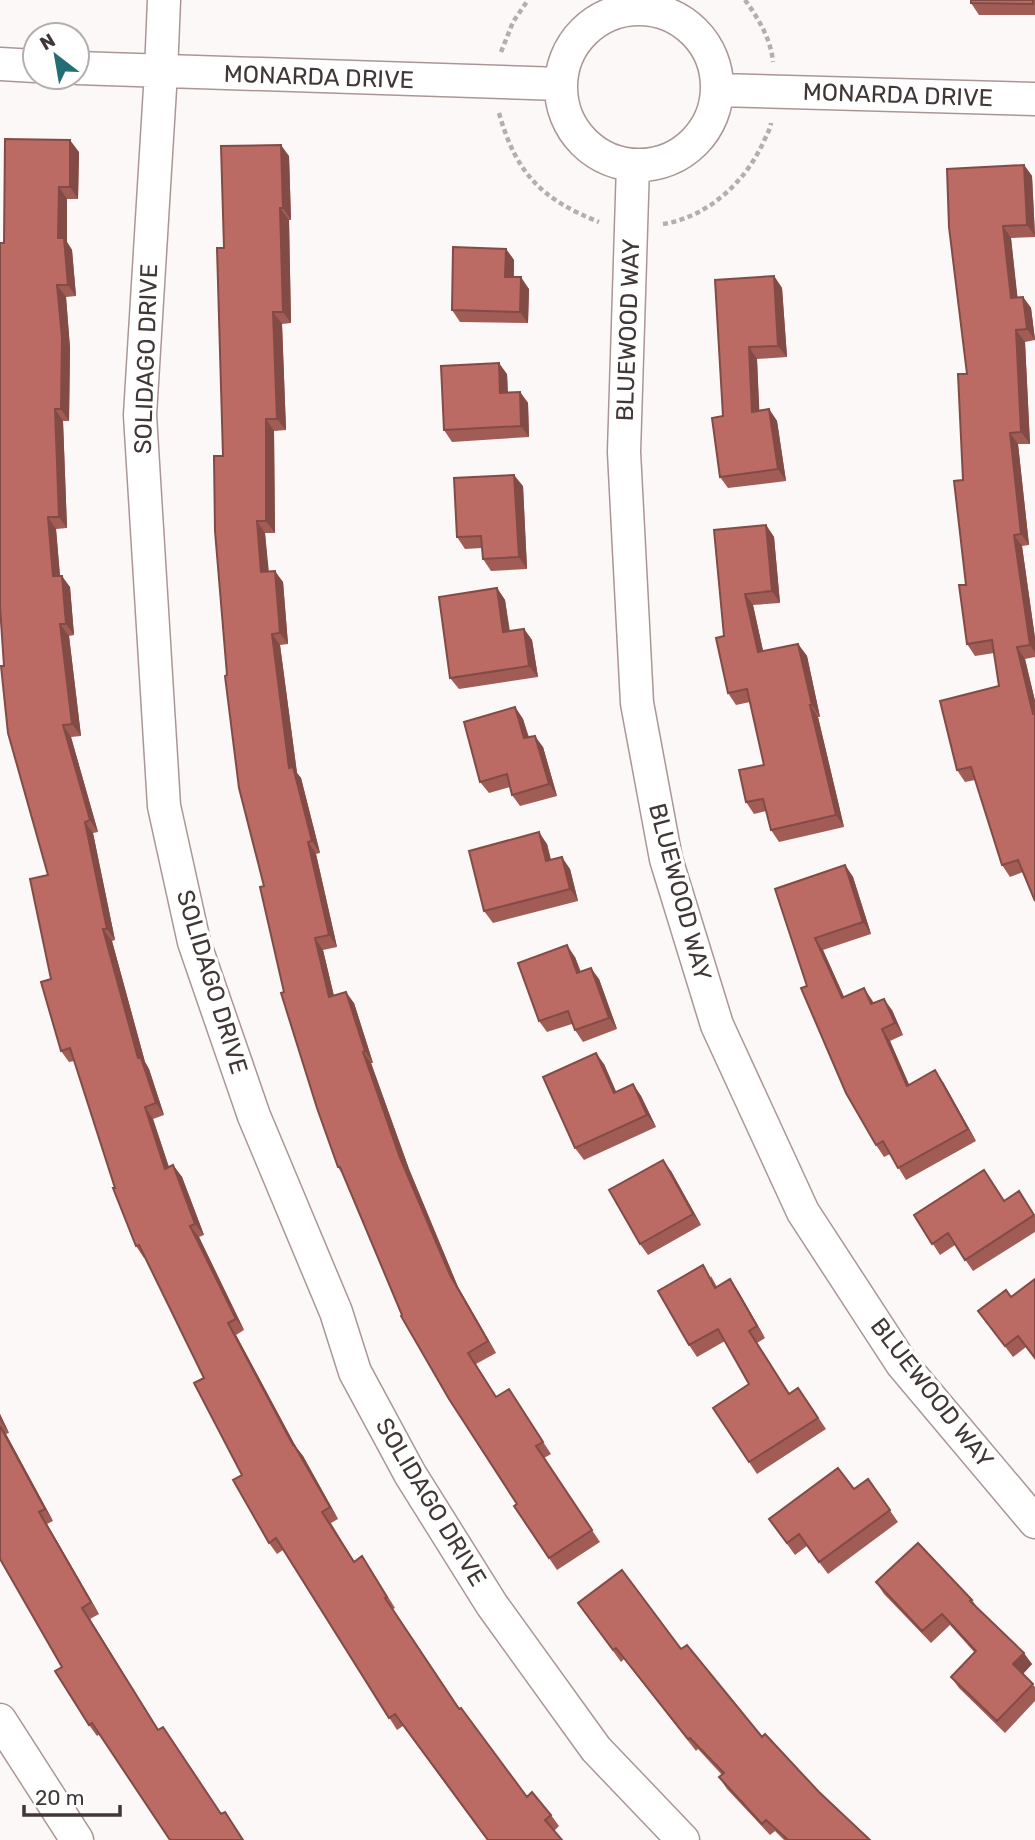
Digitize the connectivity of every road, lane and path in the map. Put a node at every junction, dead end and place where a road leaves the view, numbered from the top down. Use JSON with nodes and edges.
{"nodes":[{"id":1,"x":164,"y":0,"type":"edge"},
{"id":2,"x":528,"y":0,"type":"edge"},
{"id":3,"x":744,"y":0,"type":"edge"},
{"id":4,"x":641,"y":5,"type":"edge"},
{"id":5,"x":0,"y":64,"type":"edge"},
{"id":6,"x":21,"y":65,"type":"edge"},
{"id":7,"x":91,"y":69,"type":"edge"},
{"id":8,"x":161,"y":72,"type":"junction"},
{"id":9,"x":497,"y":82,"type":"junction"},
{"id":10,"x":560,"y":84,"type":"junction"},
{"id":11,"x":718,"y":90,"type":"junction"},
{"id":12,"x":776,"y":92,"type":"junction"},
{"id":13,"x":1035,"y":99,"type":"edge"},
{"id":14,"x":633,"y":165,"type":"junction"},
{"id":15,"x":632,"y":227,"type":"junction"},
{"id":16,"x":1035,"y":1521,"type":"edge"},
{"id":17,"x":0,"y":1720,"type":"edge"},
{"id":18,"x":77,"y":1840,"type":"edge"},
{"id":19,"x":683,"y":1840,"type":"edge"}],
"edges":[{"from":1,"to":8,"type":"street","name":"SOLIDAGO DRIVE"},
{"from":2,"to":9,"type":"path"},
{"from":3,"to":12,"type":"path"},
{"from":4,"to":10,"type":"street"},
{"from":4,"to":11,"type":"street"},
{"from":5,"to":6,"type":"street"},
{"from":7,"to":8,"type":"street","name":"MONARDA DRIVE"},
{"from":8,"to":9,"type":"street","name":"MONARDA DRIVE"},
{"from":8,"to":19,"type":"street","name":"SOLIDAGO DRIVE"},
{"from":9,"to":10,"type":"street","name":"MONARDA DRIVE"},
{"from":9,"to":15,"type":"path"},
{"from":10,"to":14,"type":"street"},
{"from":11,"to":12,"type":"street","name":"MONARDA DRIVE"},
{"from":11,"to":14,"type":"street"},
{"from":12,"to":13,"type":"street","name":"MONARDA DRIVE"},
{"from":12,"to":15,"type":"path"},
{"from":14,"to":15,"type":"street","name":"BLUEWOOD WAY"},
{"from":15,"to":16,"type":"street","name":"BLUEWOOD WAY"},
{"from":17,"to":18,"type":"street"}]}
